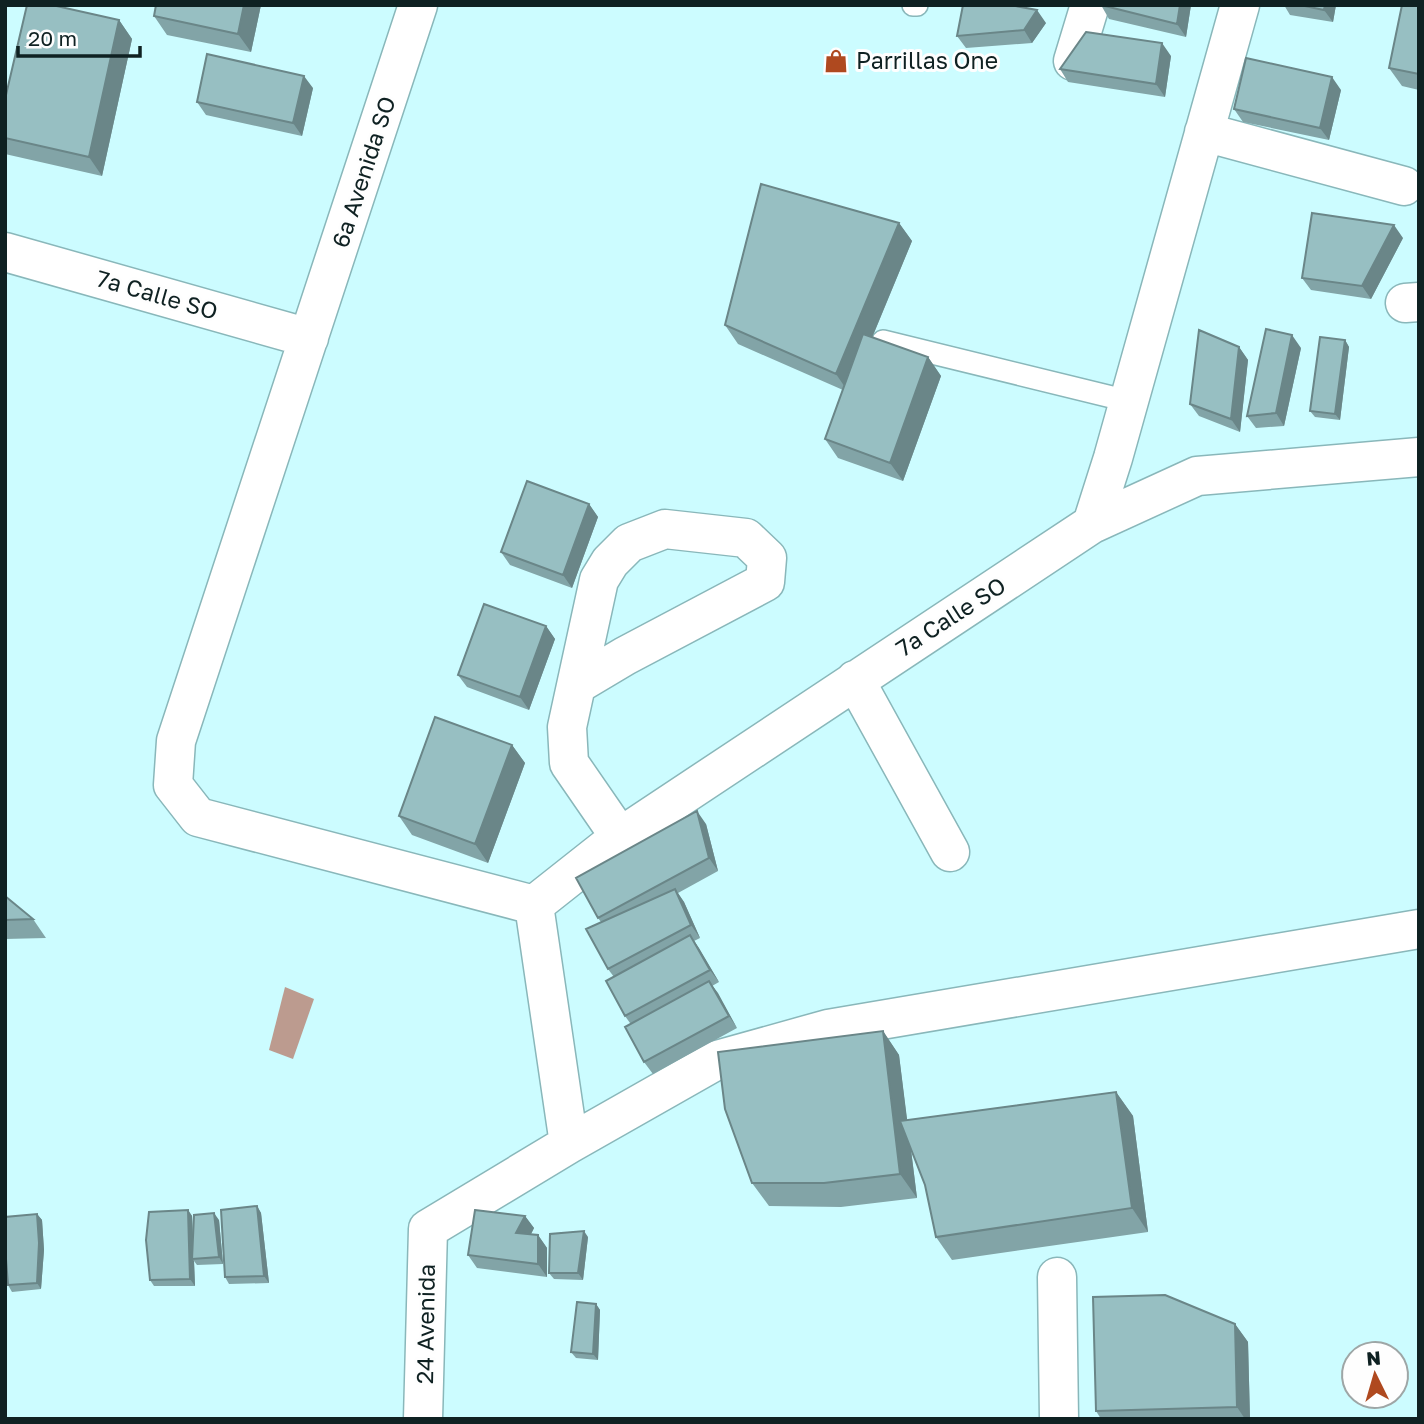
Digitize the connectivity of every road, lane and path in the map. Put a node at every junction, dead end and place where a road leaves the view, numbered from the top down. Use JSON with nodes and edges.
{"nodes":[{"id":1,"x":418,"y":5,"type":"edge"},
{"id":2,"x":1090,"y":5,"type":"edge"},
{"id":3,"x":1240,"y":5,"type":"edge"},
{"id":4,"x":1073,"y":61,"type":"edge"},
{"id":5,"x":1204,"y":132,"type":"junction"},
{"id":6,"x":1404,"y":186,"type":"dead end"},
{"id":7,"x":5,"y":252,"type":"edge"},
{"id":8,"x":309,"y":338,"type":"junction"},
{"id":9,"x":883,"y":341,"type":"edge"},
{"id":10,"x":1128,"y":401,"type":"junction"},
{"id":11,"x":1419,"y":457,"type":"edge"},
{"id":12,"x":1092,"y":524,"type":"junction"},
{"id":13,"x":855,"y":680,"type":"junction"},
{"id":14,"x":578,"y":684,"type":"junction"},
{"id":15,"x":620,"y":837,"type":"junction"},
{"id":16,"x":950,"y":852,"type":"dead end"},
{"id":17,"x":534,"y":905,"type":"junction"},
{"id":18,"x":1419,"y":929,"type":"edge"},
{"id":19,"x":569,"y":1144,"type":"junction"},
{"id":20,"x":1057,"y":1277,"type":"dead end"},
{"id":21,"x":423,"y":1419,"type":"edge"},
{"id":22,"x":1059,"y":1419,"type":"edge"}],
"edges":[{"from":1,"to":8,"type":"street","name":"6a Avenida SO"},
{"from":2,"to":4,"type":"street"},
{"from":3,"to":5,"type":"street"},
{"from":5,"to":6,"type":"street"},
{"from":5,"to":10,"type":"street"},
{"from":7,"to":8,"type":"street","name":"7a Calle SO"},
{"from":8,"to":17,"type":"street","name":"6a Avenida SO"},
{"from":9,"to":10,"type":"lane"},
{"from":10,"to":12,"type":"street"},
{"from":11,"to":12,"type":"street","name":"7a Calle SO"},
{"from":12,"to":13,"type":"street","name":"7a Calle SO"},
{"from":13,"to":15,"type":"street","name":"7a Calle SO"},
{"from":13,"to":16,"type":"street"},
{"from":14,"to":14,"type":"street"},
{"from":14,"to":15,"type":"street"},
{"from":15,"to":17,"type":"street","name":"7a Calle SO"},
{"from":17,"to":19,"type":"street"},
{"from":18,"to":19,"type":"street"},
{"from":19,"to":21,"type":"street","name":"24 Avenida"},
{"from":20,"to":22,"type":"street"}]}
